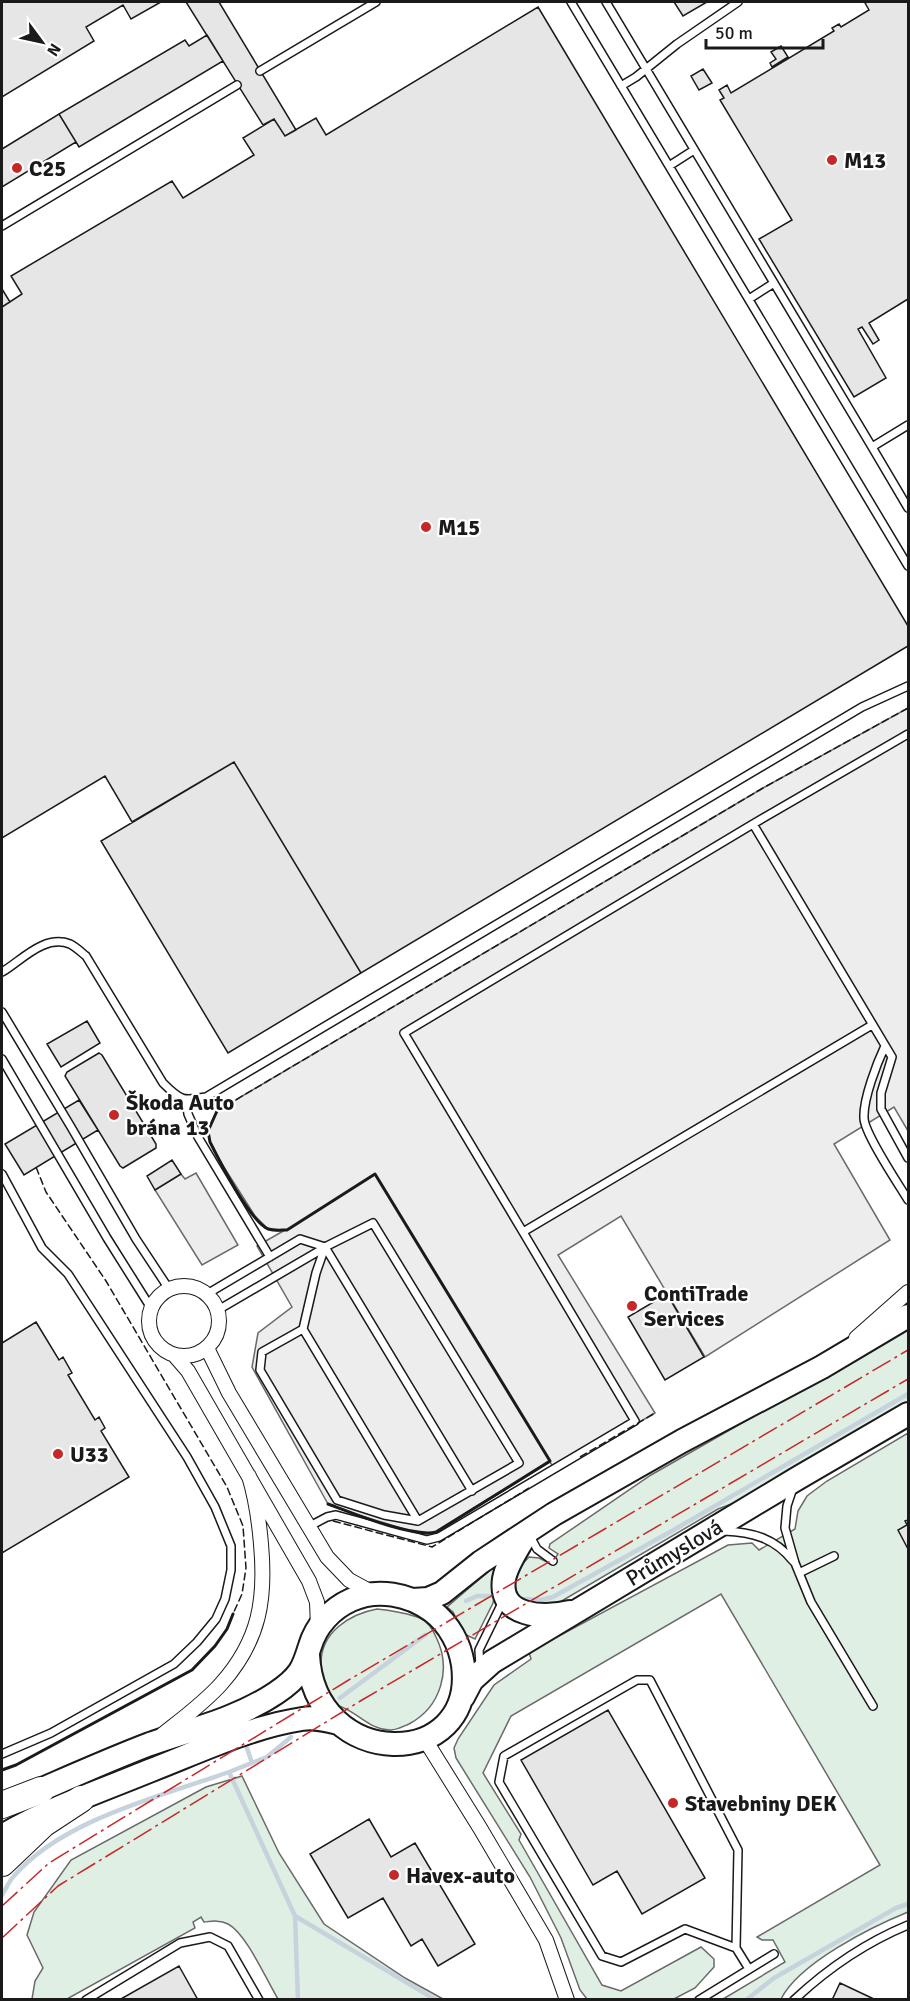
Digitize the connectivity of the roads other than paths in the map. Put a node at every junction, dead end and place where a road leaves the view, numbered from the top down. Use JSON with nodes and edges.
{"nodes":[{"id":1,"x":376,"y":2,"type":"edge"},
{"id":2,"x":571,"y":2,"type":"edge"},
{"id":3,"x":606,"y":2,"type":"edge"},
{"id":4,"x":738,"y":2,"type":"edge"},
{"id":5,"x":646,"y":69,"type":"junction"},
{"id":6,"x":260,"y":71,"type":"dead end"},
{"id":7,"x":237,"y":84,"type":"dead end"},
{"id":8,"x":621,"y":86,"type":"junction"},
{"id":9,"x":694,"y":150,"type":"junction"},
{"id":10,"x":669,"y":166,"type":"junction"},
{"id":11,"x":2,"y":226,"type":"edge"},
{"id":12,"x":774,"y":283,"type":"junction"},
{"id":13,"x":749,"y":299,"type":"junction"},
{"id":14,"x":909,"y":425,"type":"edge"},
{"id":15,"x":872,"y":447,"type":"junction"},
{"id":16,"x":909,"y":508,"type":"edge"},
{"id":17,"x":909,"y":566,"type":"edge"},
{"id":18,"x":908,"y":686,"type":"edge"},
{"id":19,"x":909,"y":734,"type":"edge"},
{"id":20,"x":753,"y":824,"type":"junction"},
{"id":21,"x":2,"y":972,"type":"edge"},
{"id":22,"x":2,"y":1012,"type":"edge"},
{"id":23,"x":872,"y":1025,"type":"junction"},
{"id":24,"x":885,"y":1046,"type":"junction"},
{"id":25,"x":2,"y":1059,"type":"edge"},
{"id":26,"x":186,"y":1101,"type":"junction"},
{"id":27,"x":909,"y":1158,"type":"edge"},
{"id":28,"x":2,"y":1174,"type":"edge"},
{"id":29,"x":909,"y":1200,"type":"edge"},
{"id":30,"x":523,"y":1232,"type":"junction"},
{"id":31,"x":325,"y":1247,"type":"junction"},
{"id":32,"x":270,"y":1257,"type":"junction"},
{"id":33,"x":169,"y":1289,"type":"junction"},
{"id":34,"x":909,"y":1292,"type":"edge"},
{"id":35,"x":207,"y":1294,"type":"junction"},
{"id":36,"x":151,"y":1308,"type":"junction"},
{"id":37,"x":218,"y":1310,"type":"junction"},
{"id":38,"x":909,"y":1316,"type":"edge"},
{"id":39,"x":303,"y":1329,"type":"junction"},
{"id":40,"x":207,"y":1348,"type":"junction"},
{"id":41,"x":175,"y":1356,"type":"junction"},
{"id":42,"x":822,"y":1367,"type":"junction"},
{"id":43,"x":909,"y":1414,"type":"edge"},
{"id":44,"x":249,"y":1476,"type":"junction"},
{"id":45,"x":798,"y":1478,"type":"junction"},
{"id":46,"x":472,"y":1491,"type":"junction"},
{"id":47,"x":418,"y":1521,"type":"junction"},
{"id":48,"x":309,"y":1527,"type":"junction"},
{"id":49,"x":527,"y":1531,"type":"junction"},
{"id":50,"x":711,"y":1531,"type":"junction"},
{"id":51,"x":834,"y":1556,"type":"dead end"},
{"id":52,"x":553,"y":1561,"type":"dead end"},
{"id":53,"x":795,"y":1563,"type":"junction"},
{"id":54,"x":800,"y":1573,"type":"junction"},
{"id":55,"x":375,"y":1593,"type":"junction"},
{"id":56,"x":413,"y":1600,"type":"junction"},
{"id":57,"x":501,"y":1605,"type":"dead end"},
{"id":58,"x":583,"y":1606,"type":"junction"},
{"id":59,"x":318,"y":1629,"type":"junction"},
{"id":60,"x":308,"y":1655,"type":"junction"},
{"id":61,"x":480,"y":1670,"type":"junction"},
{"id":62,"x":873,"y":1706,"type":"dead end"},
{"id":63,"x":457,"y":1709,"type":"junction"},
{"id":64,"x":338,"y":1723,"type":"junction"},
{"id":65,"x":424,"y":1738,"type":"junction"},
{"id":66,"x":151,"y":1744,"type":"junction"},
{"id":67,"x":2,"y":1754,"type":"edge"},
{"id":68,"x":41,"y":1790,"type":"joint"},
{"id":69,"x":81,"y":1799,"type":"junction"},
{"id":70,"x":2,"y":1806,"type":"edge"},
{"id":71,"x":2,"y":1836,"type":"edge"},
{"id":72,"x":2,"y":1863,"type":"edge"},
{"id":73,"x":909,"y":1925,"type":"edge"},
{"id":74,"x":736,"y":1948,"type":"junction"},
{"id":75,"x":774,"y":1954,"type":"dead end"},
{"id":76,"x":749,"y":1969,"type":"junction"},
{"id":77,"x":86,"y":2000,"type":"edge"},
{"id":78,"x":259,"y":2000,"type":"edge"},
{"id":79,"x":567,"y":2000,"type":"edge"},
{"id":80,"x":699,"y":2000,"type":"edge"},
{"id":81,"x":794,"y":2000,"type":"edge"}],
"edges":[{"from":1,"to":6,"type":"lane"},
{"from":2,"to":8,"type":"lane"},
{"from":3,"to":5,"type":"lane"},
{"from":4,"to":5,"type":"lane"},
{"from":5,"to":8,"type":"lane"},
{"from":5,"to":9,"type":"lane"},
{"from":7,"to":11,"type":"lane"},
{"from":8,"to":10,"type":"lane"},
{"from":9,"to":10,"type":"lane"},
{"from":9,"to":12,"type":"lane"},
{"from":10,"to":13,"type":"lane"},
{"from":12,"to":13,"type":"lane"},
{"from":12,"to":15,"type":"lane"},
{"from":13,"to":17,"type":"lane"},
{"from":14,"to":15,"type":"lane"},
{"from":15,"to":16,"type":"lane"},
{"from":18,"to":26,"type":"lane"},
{"from":19,"to":20,"type":"lane"},
{"from":20,"to":23,"type":"lane"},
{"from":20,"to":30,"type":"lane"},
{"from":21,"to":26,"type":"lane"},
{"from":22,"to":33,"type":"lane"},
{"from":23,"to":24,"type":"lane"},
{"from":23,"to":30,"type":"lane"},
{"from":24,"to":27,"type":"lane"},
{"from":24,"to":29,"type":"lane"},
{"from":25,"to":36,"type":"lane"},
{"from":26,"to":32,"type":"lane"},
{"from":28,"to":67,"type":"lane"},
{"from":30,"to":48,"type":"lane"},
{"from":31,"to":32,"type":"lane"},
{"from":31,"to":37,"type":"lane"},
{"from":31,"to":39,"type":"lane"},
{"from":31,"to":46,"type":"lane"},
{"from":31,"to":46,"type":"lane"},
{"from":32,"to":35,"type":"lane"},
{"from":33,"to":35,"type":"street"},
{"from":33,"to":36,"type":"street"},
{"from":34,"to":42,"type":"street"},
{"from":35,"to":37,"type":"street"},
{"from":36,"to":41,"type":"street"},
{"from":37,"to":40,"type":"street"},
{"from":38,"to":42,"type":"main road"},
{"from":39,"to":47,"type":"lane"},
{"from":39,"to":47,"type":"lane"},
{"from":40,"to":41,"type":"street"},
{"from":40,"to":48,"type":"street"},
{"from":41,"to":44,"type":"street"},
{"from":42,"to":49,"type":"main road"},
{"from":43,"to":45,"type":"main road","name":"Průmyslová"},
{"from":44,"to":59,"type":"street"},
{"from":44,"to":66,"type":"street"},
{"from":45,"to":50,"type":"main road","name":"Průmyslová"},
{"from":45,"to":53,"type":"lane"},
{"from":46,"to":47,"type":"lane"},
{"from":48,"to":55,"type":"street"},
{"from":49,"to":52,"type":"lane"},
{"from":49,"to":56,"type":"main road"},
{"from":49,"to":58,"type":"main road"},
{"from":50,"to":53,"type":"lane"},
{"from":50,"to":58,"type":"main road","name":"Průmyslová"},
{"from":51,"to":54,"type":"lane"},
{"from":53,"to":54,"type":"lane"},
{"from":54,"to":62,"type":"lane"},
{"from":55,"to":56,"type":"main road"},
{"from":55,"to":59,"type":"main road"},
{"from":56,"to":63,"type":"main road"},
{"from":57,"to":61,"type":"lane"},
{"from":58,"to":61,"type":"main road","name":"Průmyslová"},
{"from":59,"to":60,"type":"main road"},
{"from":60,"to":64,"type":"main road"},
{"from":60,"to":66,"type":"main road"},
{"from":61,"to":63,"type":"main road","name":"Průmyslová"},
{"from":63,"to":65,"type":"main road"},
{"from":64,"to":65,"type":"main road"},
{"from":64,"to":69,"type":"main road"},
{"from":65,"to":79,"type":"street"},
{"from":66,"to":68,"type":"main road"},
{"from":68,"to":70,"type":"highway"},
{"from":69,"to":71,"type":"main road"},
{"from":69,"to":72,"type":"highway"},
{"from":73,"to":81,"type":"lane"},
{"from":74,"to":74,"type":"lane"},
{"from":74,"to":76,"type":"lane"},
{"from":75,"to":76,"type":"lane"},
{"from":76,"to":80,"type":"lane"},
{"from":77,"to":78,"type":"lane"}]}
